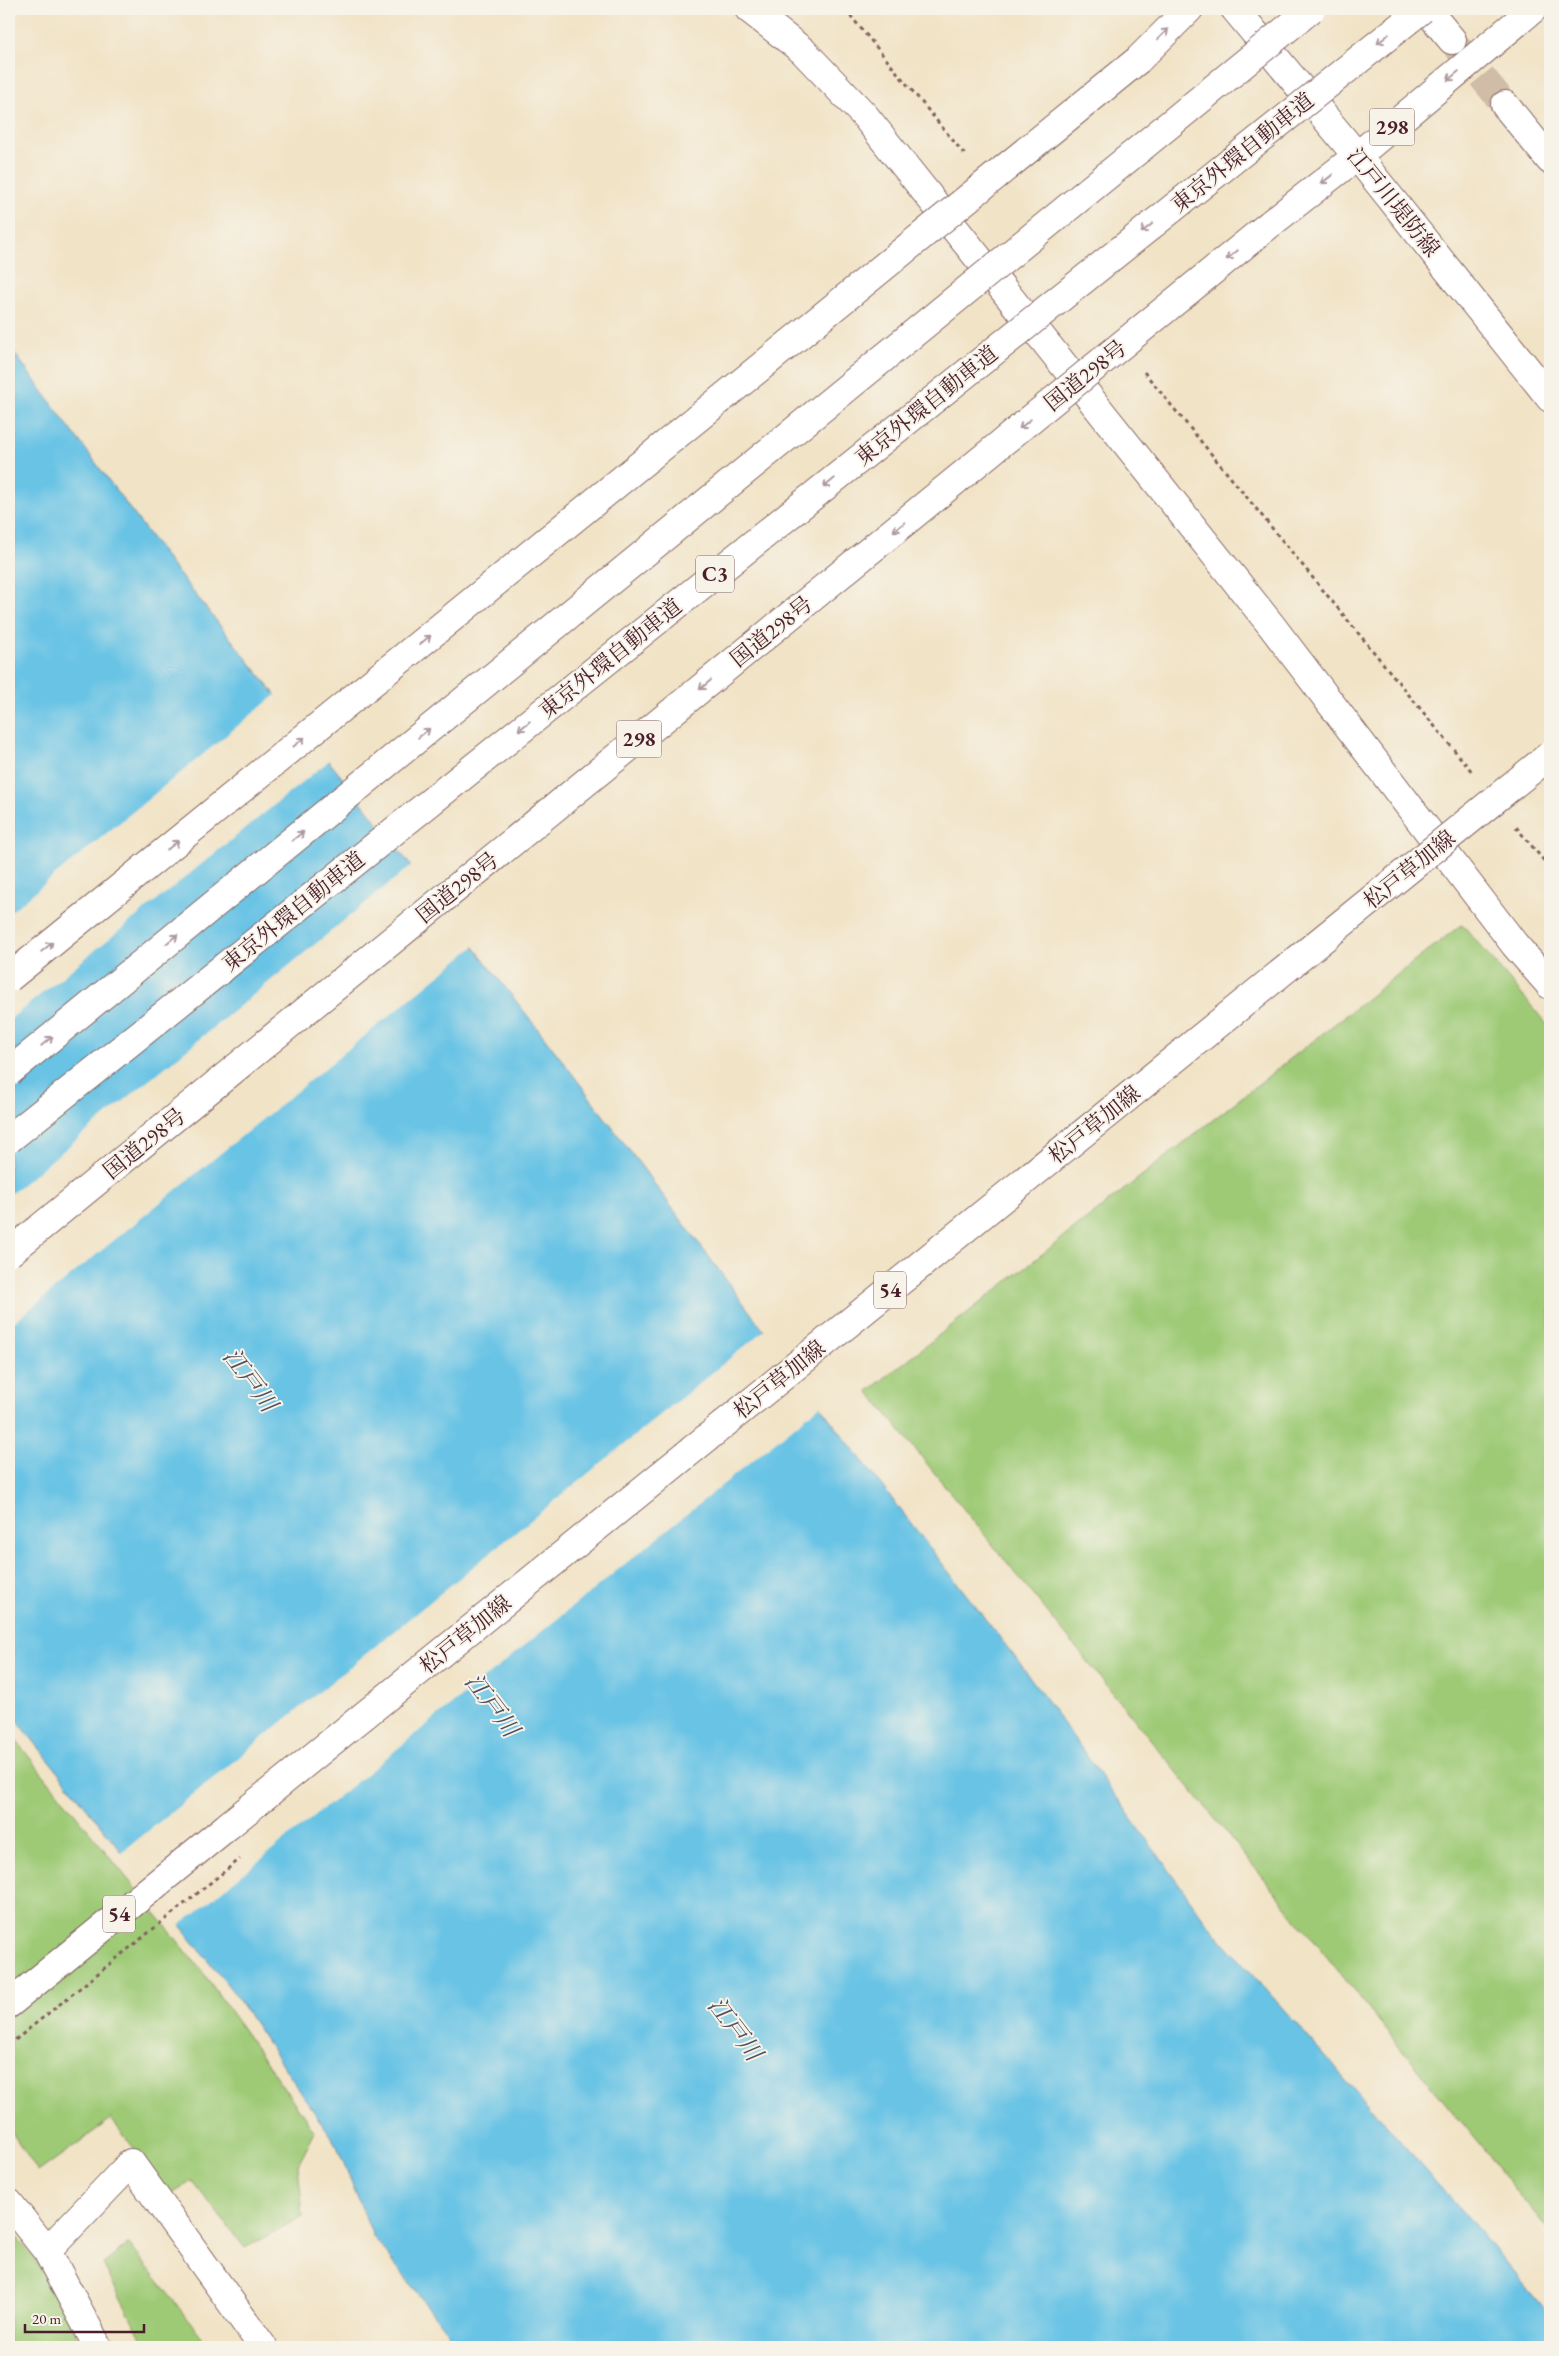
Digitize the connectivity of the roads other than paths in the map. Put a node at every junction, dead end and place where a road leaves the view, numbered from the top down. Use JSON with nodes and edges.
{"nodes":[{"id":1,"x":750,"y":9,"type":"edge"},
{"id":2,"x":1189,"y":9,"type":"edge"},
{"id":3,"x":1234,"y":9,"type":"edge"},
{"id":4,"x":1311,"y":9,"type":"edge"},
{"id":5,"x":1422,"y":9,"type":"edge"},
{"id":6,"x":1426,"y":9,"type":"edge"},
{"id":7,"x":1533,"y":9,"type":"edge"},
{"id":8,"x":1452,"y":40,"type":"tunnel mouth"},
{"id":9,"x":1505,"y":105,"type":"tunnel mouth"},
{"id":10,"x":1541,"y":129,"type":"edge"},
{"id":11,"x":1357,"y":156,"type":"junction"},
{"id":12,"x":1550,"y":160,"type":"edge"},
{"id":13,"x":1550,"y":398,"type":"edge"},
{"id":14,"x":1550,"y":754,"type":"edge"},
{"id":15,"x":9,"y":978,"type":"edge"},
{"id":16,"x":1550,"y":985,"type":"edge"},
{"id":17,"x":9,"y":1072,"type":"edge"},
{"id":18,"x":9,"y":1139,"type":"edge"},
{"id":19,"x":9,"y":1253,"type":"edge"},
{"id":20,"x":9,"y":2004,"type":"edge"},
{"id":21,"x":9,"y":2203,"type":"edge"},
{"id":22,"x":47,"y":2251,"type":"junction"},
{"id":23,"x":98,"y":2347,"type":"edge"},
{"id":24,"x":264,"y":2347,"type":"edge"}],
"edges":[{"from":1,"to":16,"type":"main road"},
{"from":15,"to":2,"type":"main road","one_way":true,"bridge":true},
{"from":3,"to":11,"type":"main road","name":"江戸川堤防線"},
{"from":17,"to":4,"type":"main road","one_way":true,"bridge":true},
{"from":5,"to":18,"type":"main road","name":"東京外環自動車道","number":"C3","one_way":true,"bridge":true},
{"from":6,"to":8,"type":"main road"},
{"from":7,"to":11,"type":"main road","name":"国道298号","number":"298","one_way":true},
{"from":9,"to":10,"type":"main road"},
{"from":10,"to":12,"type":"main road"},
{"from":11,"to":13,"type":"main road","name":"江戸川堤防線"},
{"from":11,"to":19,"type":"main road","name":"国道298号","number":"298","one_way":true,"bridge":true},
{"from":14,"to":20,"type":"main road","name":"松戸草加線","number":"54","bridge":true},
{"from":21,"to":22,"type":"main road"},
{"from":22,"to":23,"type":"main road"},
{"from":22,"to":24,"type":"main road"}]}
